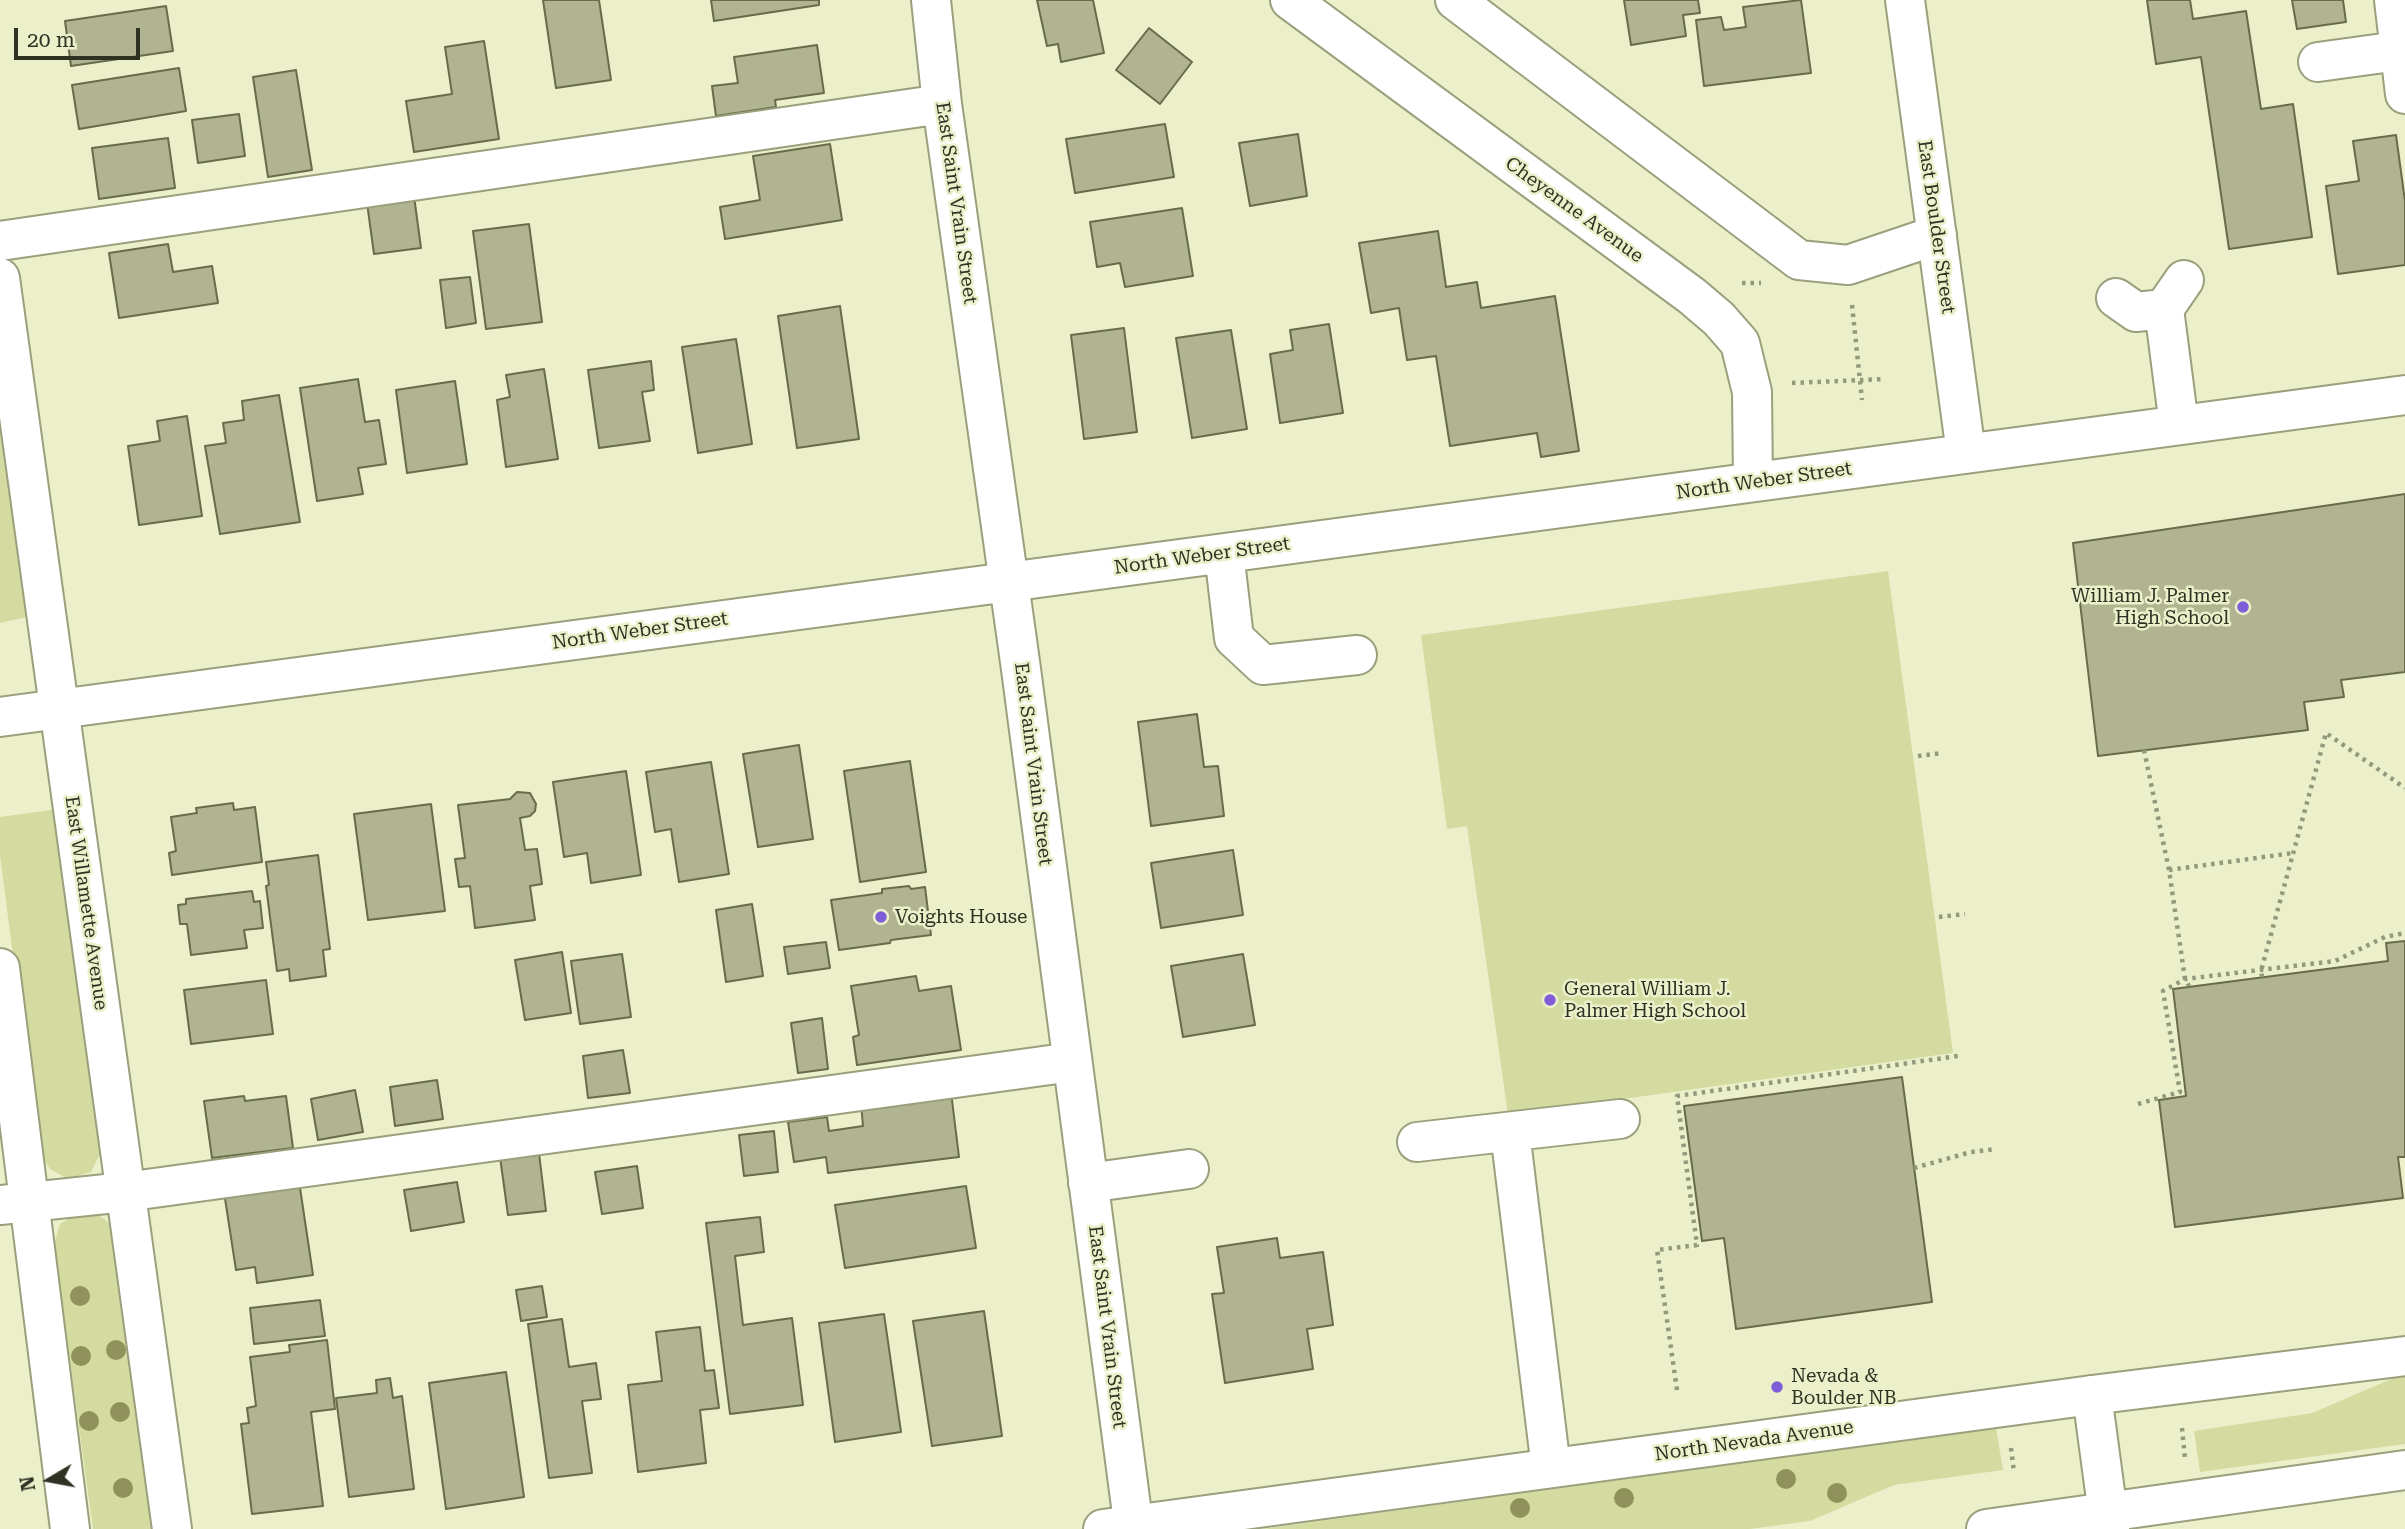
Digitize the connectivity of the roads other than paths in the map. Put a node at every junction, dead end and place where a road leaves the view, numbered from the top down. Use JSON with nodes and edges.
{"nodes":[{"id":1,"x":931,"y":0,"type":"edge"},
{"id":2,"x":1290,"y":0,"type":"edge"},
{"id":3,"x":1455,"y":0,"type":"edge"},
{"id":4,"x":1905,"y":0,"type":"edge"},
{"id":5,"x":2394,"y":0,"type":"edge"},
{"id":6,"x":2402,"y":50,"type":"edge"},
{"id":7,"x":2318,"y":62,"type":"dead end"},
{"id":8,"x":2405,"y":94,"type":"edge"},
{"id":9,"x":943,"y":104,"type":"junction"},
{"id":10,"x":1937,"y":235,"type":"junction"},
{"id":11,"x":0,"y":241,"type":"edge"},
{"id":12,"x":0,"y":278,"type":"edge"},
{"id":13,"x":2116,"y":298,"type":"dead end"},
{"id":14,"x":2405,"y":395,"type":"edge"},
{"id":15,"x":2179,"y":425,"type":"junction"},
{"id":16,"x":1966,"y":453,"type":"junction"},
{"id":17,"x":1754,"y":482,"type":"junction"},
{"id":18,"x":1224,"y":553,"type":"junction"},
{"id":19,"x":1009,"y":582,"type":"junction"},
{"id":20,"x":1357,"y":655,"type":"dead end"},
{"id":21,"x":59,"y":709,"type":"junction"},
{"id":22,"x":0,"y":717,"type":"edge"},
{"id":23,"x":0,"y":968,"type":"edge"},
{"id":24,"x":1072,"y":1062,"type":"junction"},
{"id":25,"x":1620,"y":1119,"type":"dead end"},
{"id":26,"x":1510,"y":1132,"type":"junction"},
{"id":27,"x":1417,"y":1142,"type":"dead end"},
{"id":28,"x":1189,"y":1169,"type":"dead end"},
{"id":29,"x":1088,"y":1183,"type":"junction"},
{"id":30,"x":125,"y":1192,"type":"junction"},
{"id":31,"x":15,"y":1203,"type":"edge"},
{"id":32,"x":2405,"y":1356,"type":"edge"},
{"id":33,"x":2092,"y":1395,"type":"junction"},
{"id":34,"x":1551,"y":1468,"type":"junction"},
{"id":35,"x":2405,"y":1470,"type":"edge"},
{"id":36,"x":2109,"y":1521,"type":"edge"},
{"id":37,"x":1123,"y":1528,"type":"edge"},
{"id":38,"x":70,"y":1529,"type":"edge"},
{"id":39,"x":172,"y":1529,"type":"edge"},
{"id":40,"x":1986,"y":1529,"type":"edge"}],
"edges":[{"from":1,"to":9,"type":"street","name":"East Saint Vrain Street"},
{"from":2,"to":17,"type":"street","name":"Cheyenne Avenue"},
{"from":3,"to":10,"type":"street"},
{"from":4,"to":10,"type":"street","name":"East Boulder Street"},
{"from":5,"to":6,"type":"street"},
{"from":6,"to":7,"type":"street"},
{"from":6,"to":8,"type":"street"},
{"from":9,"to":11,"type":"street"},
{"from":9,"to":19,"type":"street","name":"East Saint Vrain Street"},
{"from":10,"to":16,"type":"street","name":"East Boulder Street"},
{"from":12,"to":21,"type":"street","name":"East Willamette Avenue"},
{"from":13,"to":15,"type":"street"},
{"from":14,"to":15,"type":"street","name":"North Weber Street"},
{"from":15,"to":16,"type":"street","name":"North Weber Street"},
{"from":16,"to":17,"type":"street","name":"North Weber Street"},
{"from":17,"to":18,"type":"street","name":"North Weber Street"},
{"from":18,"to":19,"type":"street","name":"North Weber Street"},
{"from":18,"to":20,"type":"street"},
{"from":19,"to":21,"type":"street","name":"North Weber Street"},
{"from":19,"to":24,"type":"street","name":"East Saint Vrain Street"},
{"from":21,"to":22,"type":"street","name":"North Weber Street"},
{"from":21,"to":30,"type":"street","name":"East Willamette Avenue"},
{"from":23,"to":31,"type":"street"},
{"from":24,"to":29,"type":"street","name":"East Saint Vrain Street"},
{"from":24,"to":30,"type":"street"},
{"from":25,"to":26,"type":"street"},
{"from":26,"to":27,"type":"street"},
{"from":26,"to":34,"type":"street"},
{"from":28,"to":29,"type":"street"},
{"from":29,"to":37,"type":"street","name":"East Saint Vrain Street"},
{"from":30,"to":31,"type":"street"},
{"from":30,"to":39,"type":"street","name":"East Willamette Avenue"},
{"from":31,"to":38,"type":"street"},
{"from":32,"to":33,"type":"street","name":"North Nevada Avenue"},
{"from":33,"to":34,"type":"street","name":"North Nevada Avenue"},
{"from":33,"to":36,"type":"street"},
{"from":34,"to":37,"type":"street","name":"North Nevada Avenue"},
{"from":35,"to":36,"type":"street"},
{"from":36,"to":40,"type":"street"}]}
